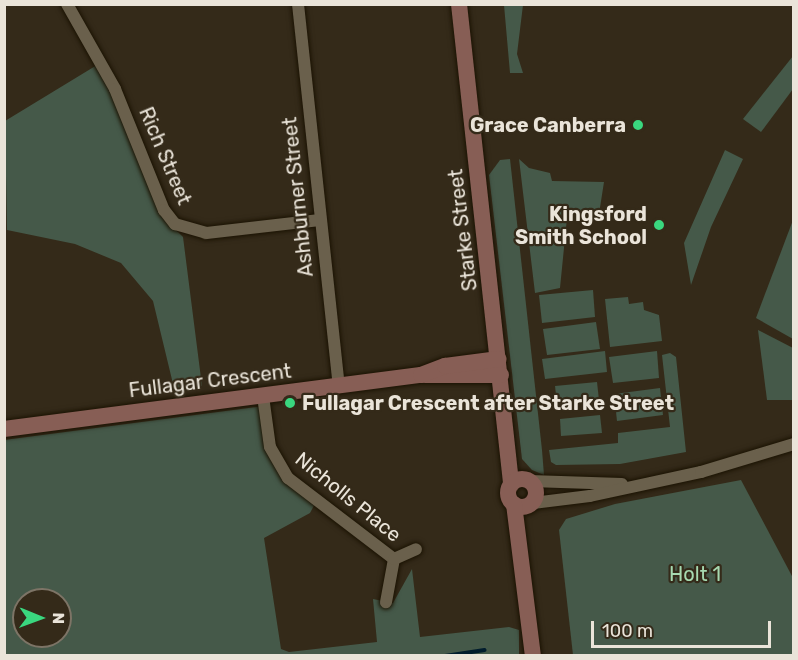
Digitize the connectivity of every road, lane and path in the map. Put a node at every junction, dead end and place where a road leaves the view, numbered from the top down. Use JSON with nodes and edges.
{"nodes":[{"id":1,"x":67,"y":4,"type":"edge"},
{"id":2,"x":298,"y":4,"type":"edge"},
{"id":3,"x":459,"y":4,"type":"edge"},
{"id":4,"x":320,"y":220,"type":"junction"},
{"id":5,"x":500,"y":367,"type":"junction"},
{"id":6,"x":339,"y":386,"type":"junction"},
{"id":7,"x":263,"y":396,"type":"junction"},
{"id":8,"x":4,"y":429,"type":"edge"},
{"id":9,"x":794,"y":444,"type":"edge"},
{"id":10,"x":522,"y":481,"type":"junction"},
{"id":11,"x":632,"y":485,"type":"junction"},
{"id":12,"x":514,"y":504,"type":"junction"},
{"id":13,"x":532,"y":504,"type":"junction"},
{"id":14,"x":416,"y":549,"type":"dead end"},
{"id":15,"x":394,"y":560,"type":"junction"},
{"id":16,"x":522,"y":560,"type":"junction"},
{"id":17,"x":386,"y":602,"type":"dead end"},
{"id":18,"x":533,"y":655,"type":"edge"}],
"edges":[{"from":1,"to":4,"type":"street","name":"Rich Street"},
{"from":2,"to":4,"type":"street","name":"Ashburner Street"},
{"from":3,"to":5,"type":"street","name":"Starke Street"},
{"from":4,"to":6,"type":"street","name":"Ashburner Street"},
{"from":5,"to":6,"type":"street","name":"Fullagar Crescent"},
{"from":5,"to":10,"type":"street","name":"Starke Street"},
{"from":6,"to":7,"type":"street","name":"Fullagar Crescent"},
{"from":7,"to":8,"type":"street","name":"Fullagar Crescent"},
{"from":7,"to":15,"type":"street","name":"Nicholls Place"},
{"from":9,"to":11,"type":"street"},
{"from":10,"to":11,"type":"street"},
{"from":10,"to":12,"type":"street"},
{"from":10,"to":13,"type":"street"},
{"from":11,"to":13,"type":"street"},
{"from":12,"to":13,"type":"street"},
{"from":12,"to":16,"type":"street"},
{"from":13,"to":16,"type":"street"},
{"from":14,"to":15,"type":"street","name":"Nicholls Place"},
{"from":15,"to":17,"type":"street","name":"Nicholls Place"},
{"from":16,"to":18,"type":"street"}]}
